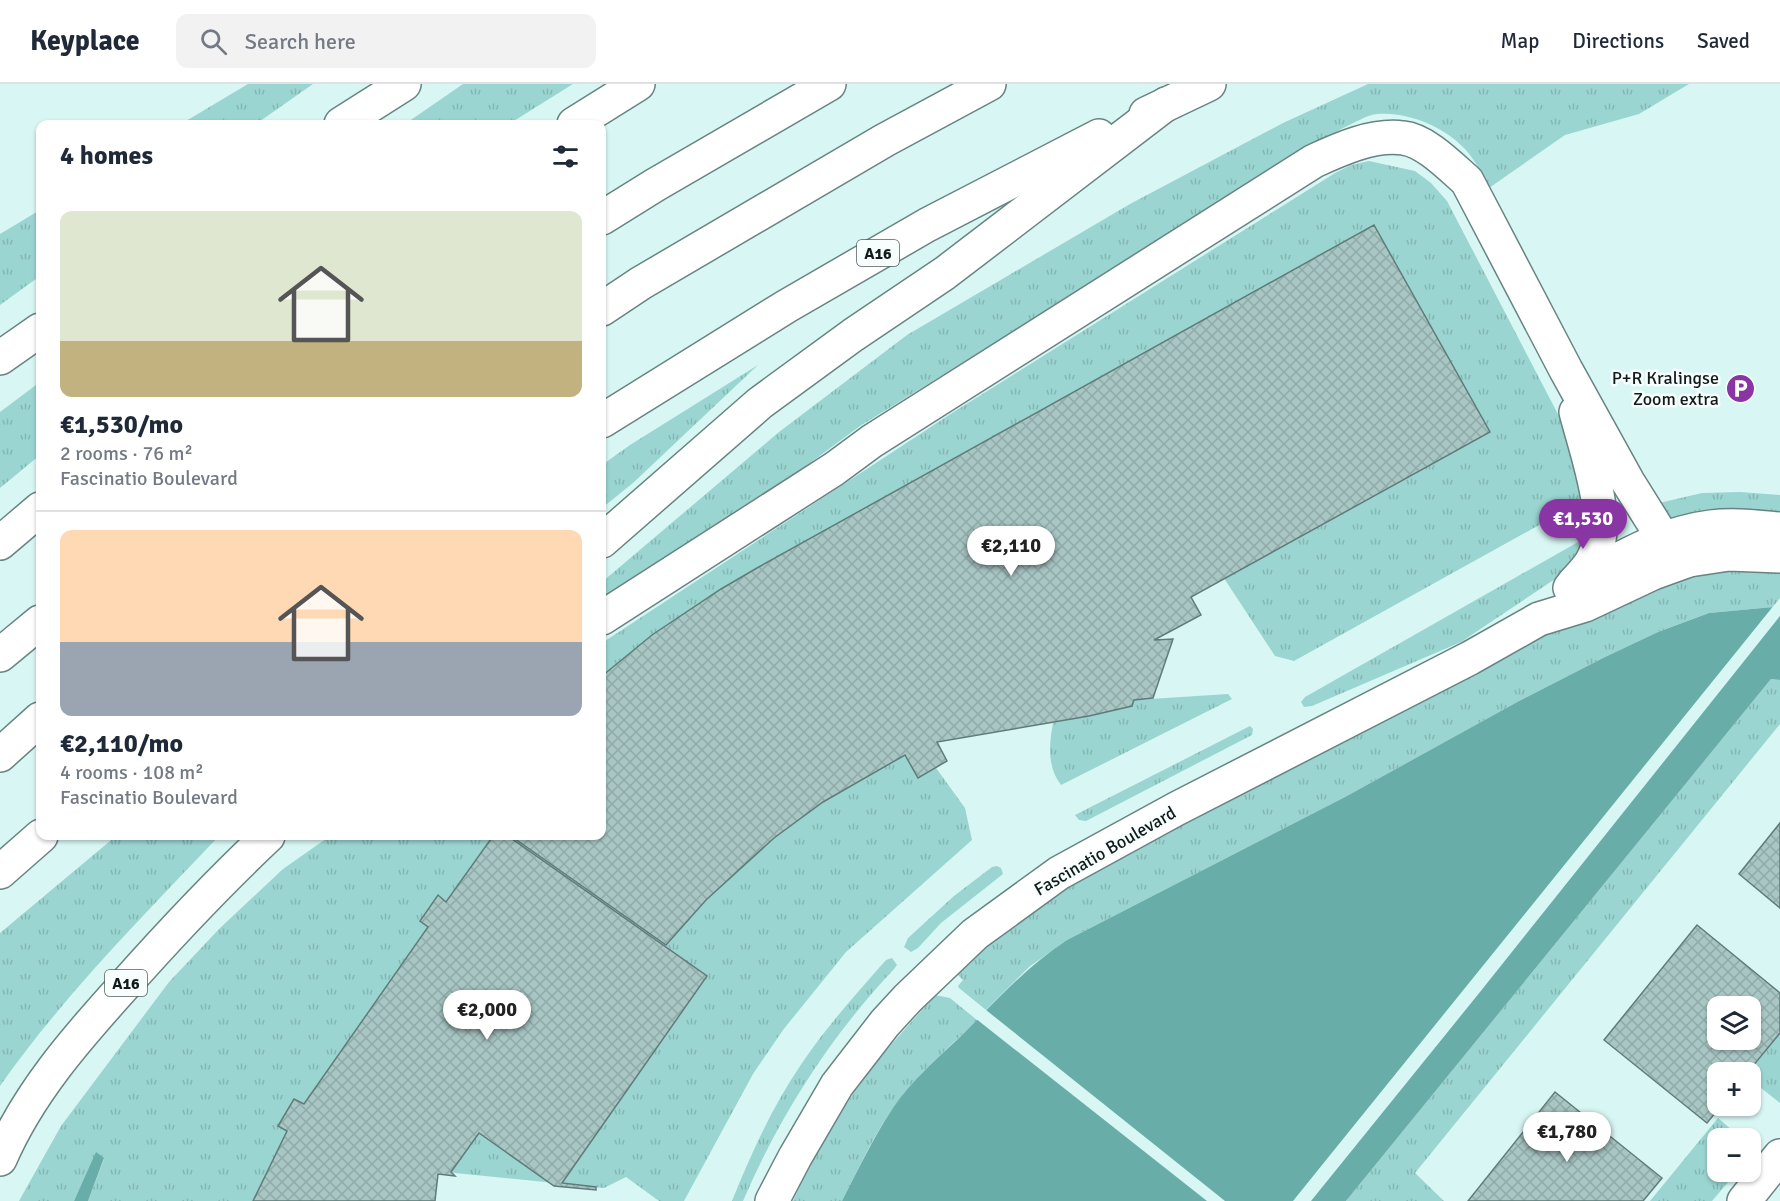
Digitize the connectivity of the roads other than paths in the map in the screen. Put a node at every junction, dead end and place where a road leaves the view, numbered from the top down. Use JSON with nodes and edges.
{"nodes":[{"id":1,"x":404,"y":84,"type":"edge"},
{"id":2,"x":638,"y":84,"type":"edge"},
{"id":3,"x":829,"y":84,"type":"edge"},
{"id":4,"x":989,"y":84,"type":"edge"},
{"id":5,"x":1209,"y":84,"type":"edge"},
{"id":6,"x":1166,"y":104,"type":"junction"},
{"id":7,"x":346,"y":120,"type":"edge"},
{"id":8,"x":580,"y":120,"type":"edge"},
{"id":9,"x":606,"y":216,"type":"edge"},
{"id":10,"x":606,"y":306,"type":"edge"},
{"id":11,"x":36,"y":333,"type":"edge"},
{"id":12,"x":0,"y":358,"type":"edge"},
{"id":13,"x":1566,"y":370,"type":"junction"},
{"id":14,"x":606,"y":419,"type":"edge"},
{"id":15,"x":36,"y":512,"type":"edge"},
{"id":16,"x":1780,"y":529,"type":"edge"},
{"id":17,"x":1666,"y":537,"type":"junction"},
{"id":18,"x":606,"y":538,"type":"edge"},
{"id":19,"x":0,"y":543,"type":"edge"},
{"id":20,"x":1780,"y":556,"type":"edge"},
{"id":21,"x":1689,"y":560,"type":"junction"},
{"id":22,"x":1574,"y":583,"type":"junction"},
{"id":23,"x":606,"y":615,"type":"edge"},
{"id":24,"x":1539,"y":619,"type":"junction"},
{"id":25,"x":36,"y":625,"type":"edge"},
{"id":26,"x":0,"y":655,"type":"edge"},
{"id":27,"x":36,"y":723,"type":"edge"},
{"id":28,"x":0,"y":755,"type":"edge"},
{"id":29,"x":36,"y":840,"type":"edge"},
{"id":30,"x":264,"y":840,"type":"edge"},
{"id":31,"x":0,"y":872,"type":"edge"},
{"id":32,"x":1780,"y":1156,"type":"edge"},
{"id":33,"x":0,"y":1159,"type":"edge"},
{"id":34,"x":772,"y":1201,"type":"edge"},
{"id":35,"x":1744,"y":1201,"type":"edge"}],
"edges":[{"from":1,"to":7,"type":"main road"},
{"from":2,"to":8,"type":"main road"},
{"from":3,"to":9,"type":"main road"},
{"from":4,"to":10,"type":"main road"},
{"from":5,"to":6,"type":"main road","number":"A16"},
{"from":6,"to":14,"type":"main road","number":"A16"},
{"from":6,"to":18,"type":"main road","number":"A16"},
{"from":11,"to":12,"type":"main road"},
{"from":13,"to":17,"type":"main road"},
{"from":13,"to":22,"type":"main road"},
{"from":13,"to":23,"type":"main road"},
{"from":15,"to":19,"type":"main road"},
{"from":16,"to":17,"type":"main road","name":"Fascinatio Boulevard"},
{"from":17,"to":21,"type":"main road"},
{"from":17,"to":22,"type":"main road","name":"Fascinatio Boulevard"},
{"from":20,"to":21,"type":"main road","name":"Fascinatio Boulevard"},
{"from":21,"to":24,"type":"main road","name":"Fascinatio Boulevard"},
{"from":22,"to":24,"type":"main road","name":"Fascinatio Boulevard"},
{"from":24,"to":34,"type":"main road","name":"Fascinatio Boulevard"},
{"from":25,"to":26,"type":"main road"},
{"from":27,"to":28,"type":"main road"},
{"from":29,"to":31,"type":"main road"},
{"from":30,"to":33,"type":"main road","number":"A16"},
{"from":32,"to":35,"type":"main road"}]}
